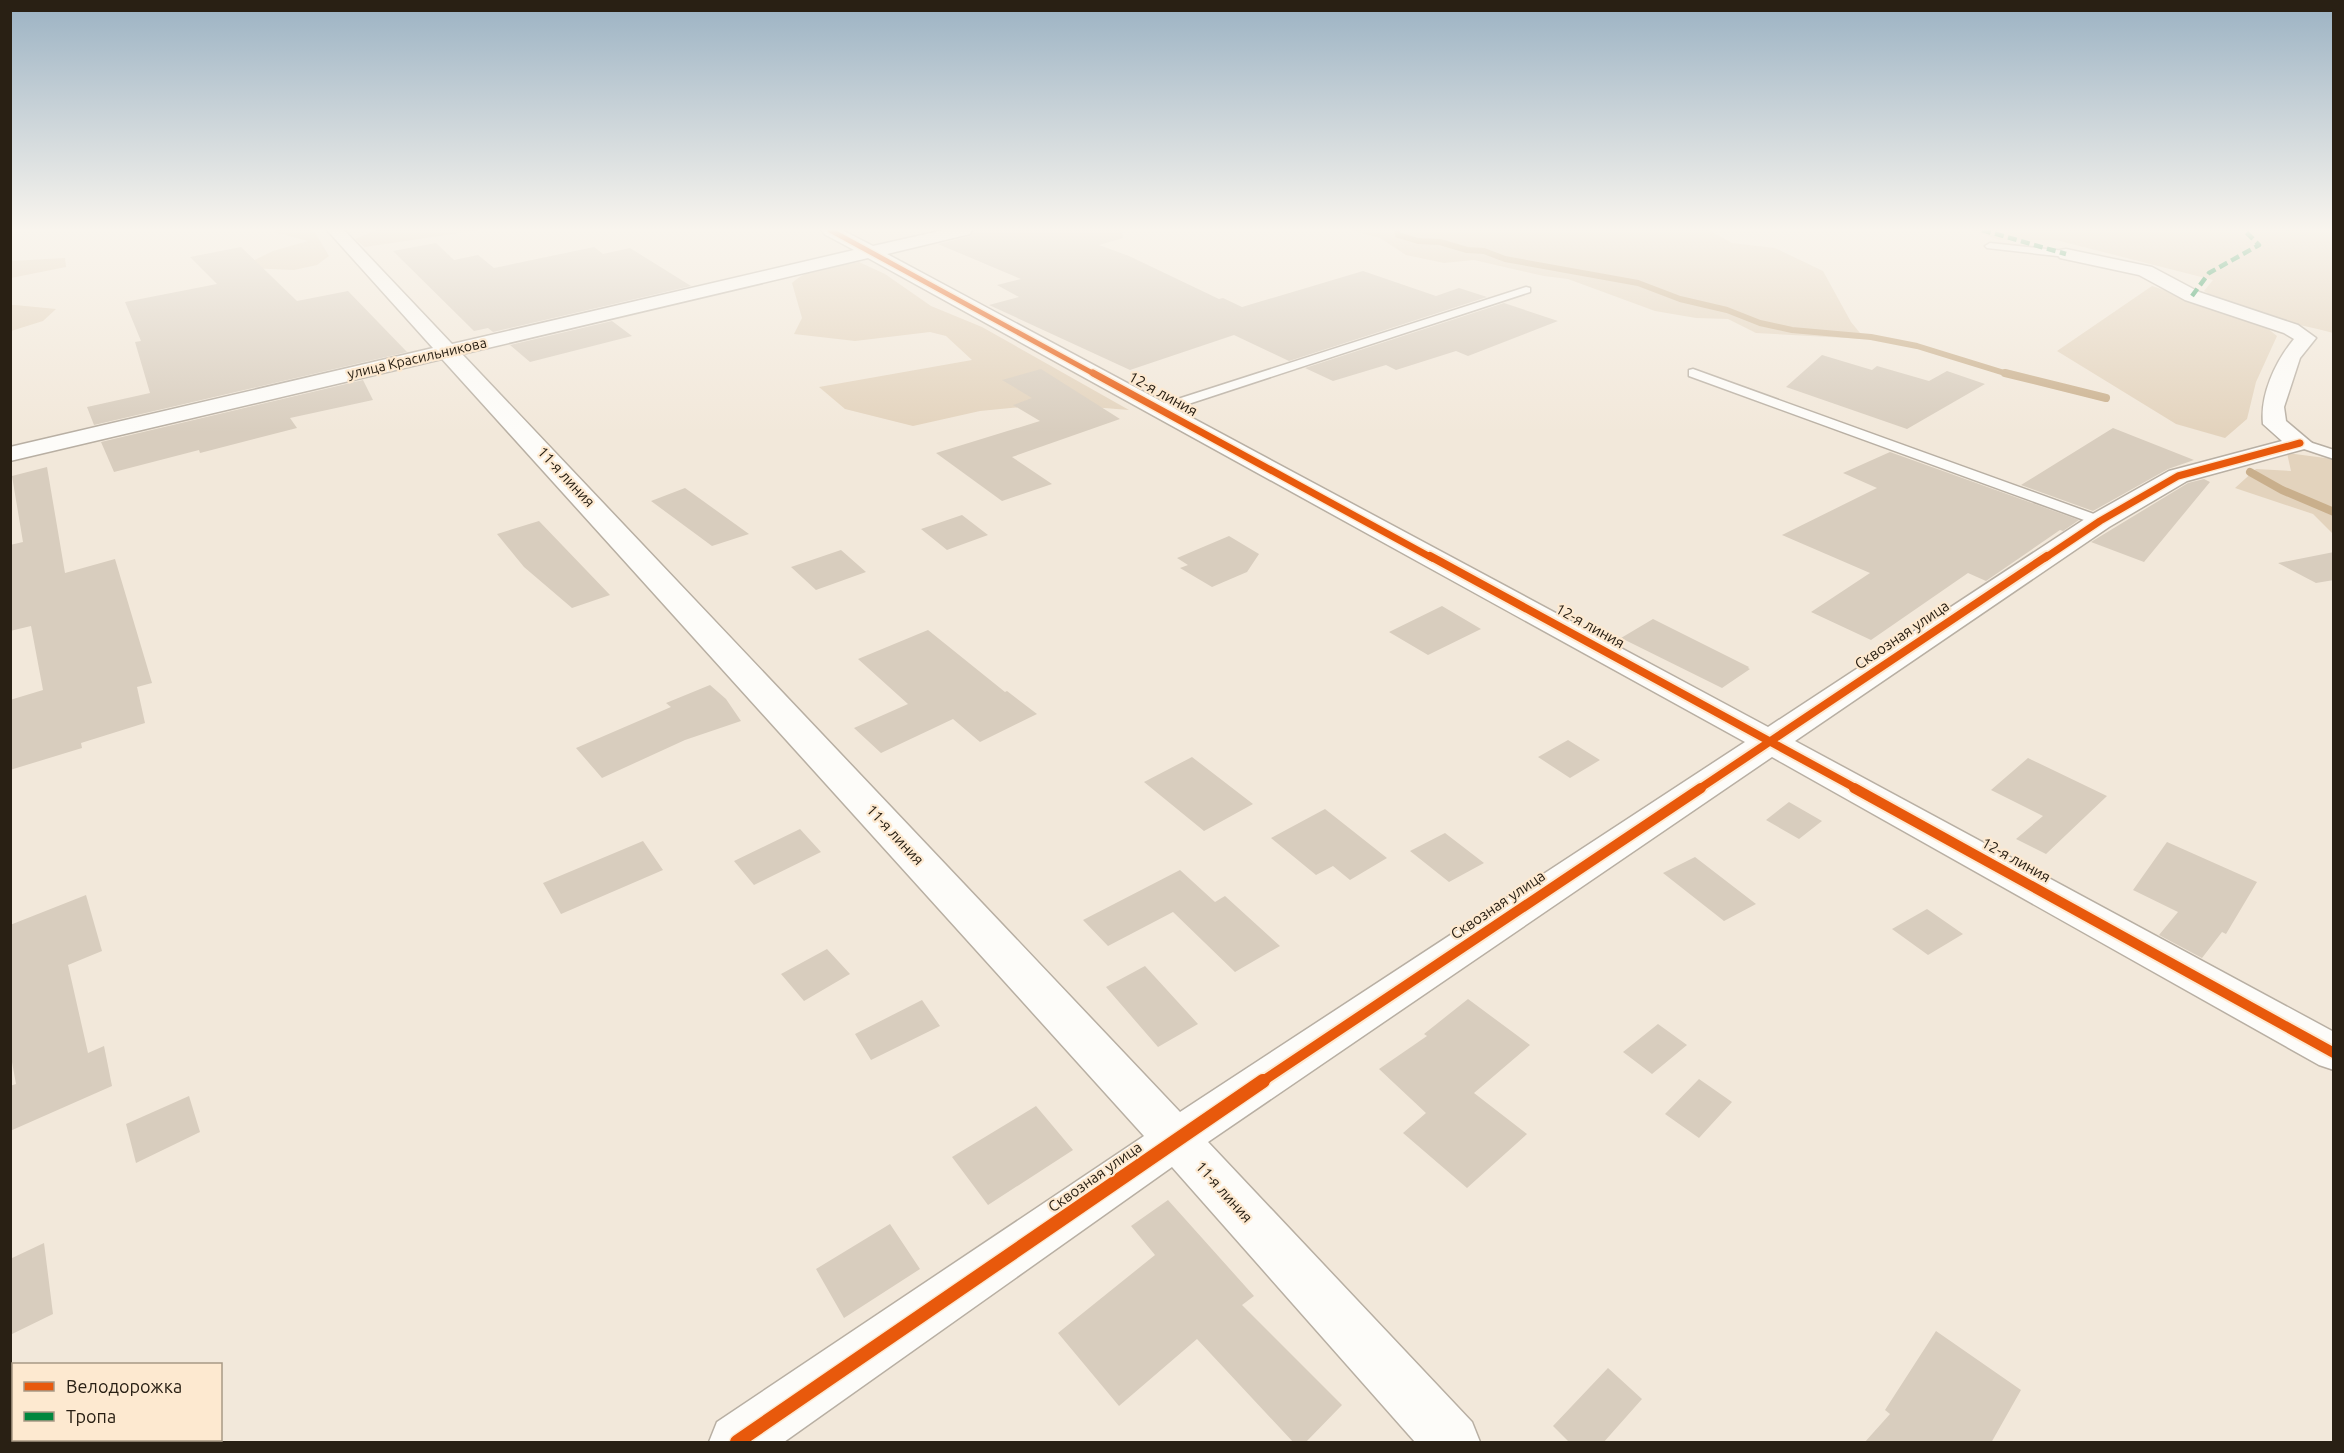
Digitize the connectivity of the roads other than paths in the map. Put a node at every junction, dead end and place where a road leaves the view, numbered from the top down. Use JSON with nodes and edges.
{"nodes":[{"id":1,"x":399,"y":298,"type":"edge"},
{"id":2,"x":675,"y":298,"type":"edge"},
{"id":3,"x":955,"y":298,"type":"edge"},
{"id":4,"x":1502,"y":298,"type":"edge"},
{"id":5,"x":2197,"y":298,"type":"edge"},
{"id":6,"x":449,"y":351,"type":"junction"},
{"id":7,"x":1693,"y":373,"type":"dead end"},
{"id":8,"x":1160,"y":409,"type":"junction"},
{"id":9,"x":2300,"y":442,"type":"junction"},
{"id":10,"x":10,"y":454,"type":"edge"},
{"id":11,"x":2334,"y":455,"type":"edge"},
{"id":12,"x":2100,"y":521,"type":"junction"},
{"id":13,"x":1769,"y":741,"type":"junction"},
{"id":14,"x":2334,"y":1053,"type":"edge"},
{"id":15,"x":1176,"y":1139,"type":"junction"},
{"id":16,"x":737,"y":1443,"type":"edge"},
{"id":17,"x":1452,"y":1443,"type":"edge"}],
"edges":[{"from":1,"to":6,"type":"street","name":"11-я линия"},
{"from":2,"to":6,"type":"street","name":"улица Красильникова"},
{"from":3,"to":8,"type":"street","name":"12-я линия"},
{"from":4,"to":8,"type":"lane"},
{"from":5,"to":9,"type":"street"},
{"from":6,"to":10,"type":"street","name":"улица Красильникова"},
{"from":6,"to":15,"type":"street","name":"11-я линия"},
{"from":7,"to":12,"type":"lane"},
{"from":8,"to":13,"type":"street","name":"12-я линия"},
{"from":9,"to":11,"type":"lane"},
{"from":9,"to":12,"type":"street","name":"Сквозная улица"},
{"from":12,"to":13,"type":"street","name":"Сквозная улица"},
{"from":13,"to":14,"type":"street","name":"12-я линия"},
{"from":13,"to":15,"type":"street","name":"Сквозная улица"},
{"from":15,"to":16,"type":"street","name":"Сквозная улица"},
{"from":15,"to":17,"type":"street","name":"11-я линия"}]}
